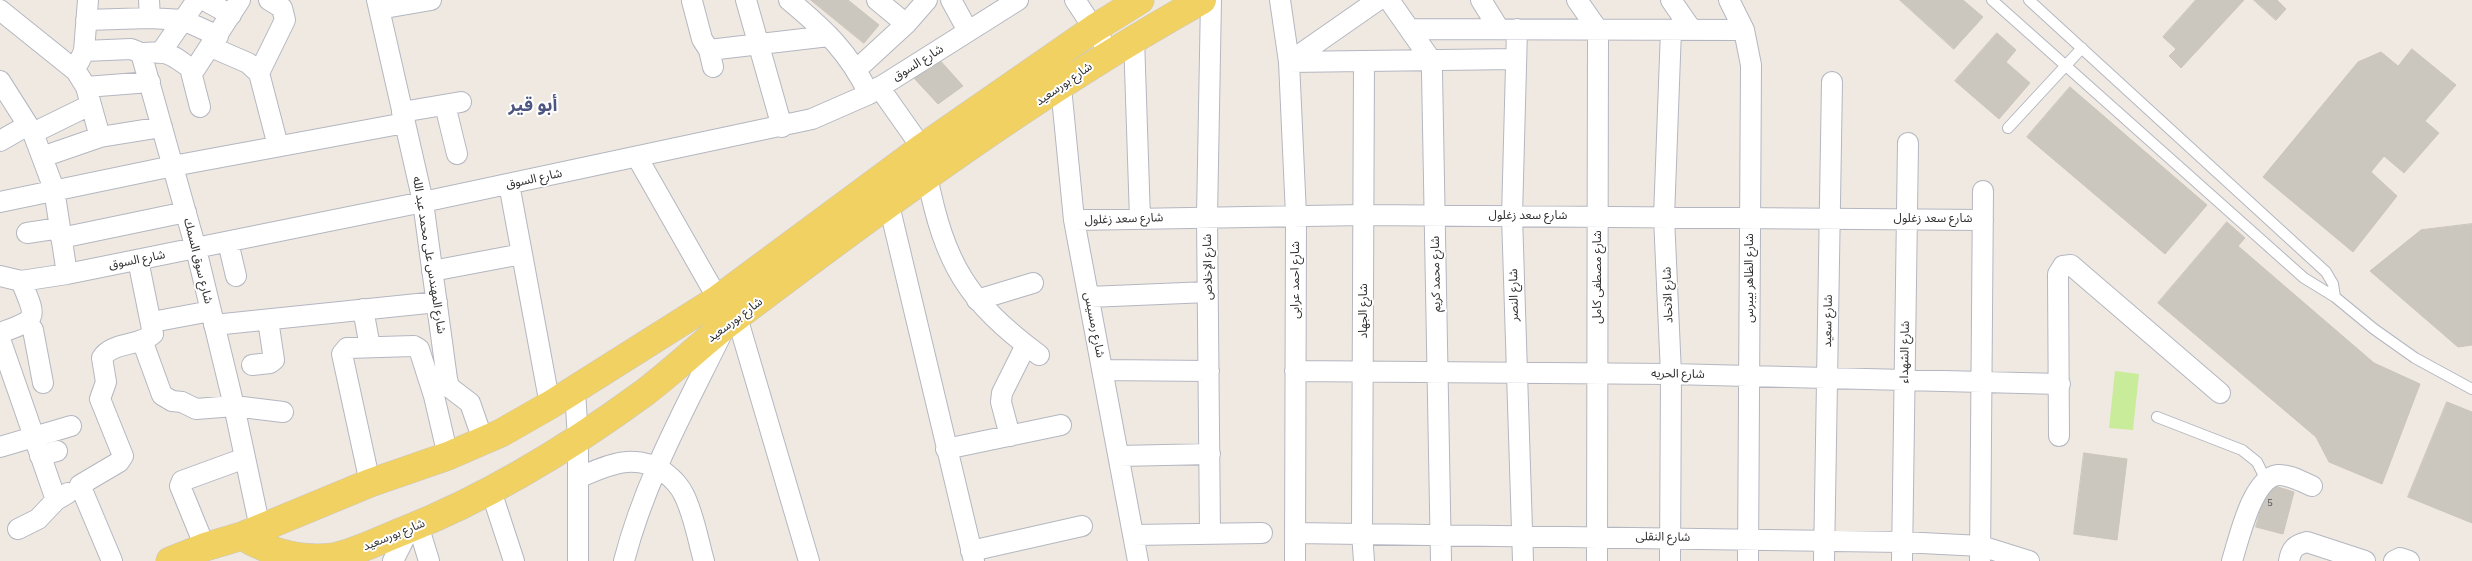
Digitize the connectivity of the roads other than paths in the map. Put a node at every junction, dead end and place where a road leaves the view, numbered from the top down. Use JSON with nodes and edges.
{"nodes":[{"id":1,"x":177,"y":0,"type":"edge"},
{"id":2,"x":197,"y":0,"type":"edge"},
{"id":3,"x":204,"y":0,"type":"edge"},
{"id":4,"x":269,"y":0,"type":"edge"},
{"id":5,"x":429,"y":0,"type":"edge"},
{"id":6,"x":746,"y":0,"type":"edge"},
{"id":7,"x":789,"y":0,"type":"edge"},
{"id":8,"x":877,"y":0,"type":"edge"},
{"id":9,"x":927,"y":0,"type":"edge"},
{"id":10,"x":951,"y":0,"type":"edge"},
{"id":11,"x":1018,"y":0,"type":"edge"},
{"id":12,"x":1074,"y":0,"type":"edge"},
{"id":13,"x":1140,"y":0,"type":"edge"},
{"id":14,"x":1202,"y":0,"type":"edge"},
{"id":15,"x":1211,"y":0,"type":"edge"},
{"id":16,"x":1280,"y":0,"type":"edge"},
{"id":17,"x":1378,"y":0,"type":"edge"},
{"id":18,"x":1389,"y":0,"type":"edge"},
{"id":19,"x":1481,"y":0,"type":"edge"},
{"id":20,"x":1577,"y":0,"type":"edge"},
{"id":21,"x":1670,"y":0,"type":"edge"},
{"id":22,"x":1729,"y":0,"type":"edge"},
{"id":23,"x":1992,"y":0,"type":"edge"},
{"id":24,"x":2029,"y":0,"type":"edge"},
{"id":25,"x":692,"y":1,"type":"edge"},
{"id":26,"x":378,"y":4,"type":"edge"},
{"id":27,"x":235,"y":7,"type":"edge"},
{"id":28,"x":83,"y":8,"type":"edge"},
{"id":29,"x":149,"y":9,"type":"edge"},
{"id":30,"x":0,"y":10,"type":"edge"},
{"id":31,"x":184,"y":20,"type":"junction"},
{"id":32,"x":906,"y":24,"type":"junction"},
{"id":33,"x":1095,"y":28,"type":"junction"},
{"id":34,"x":1410,"y":29,"type":"junction"},
{"id":35,"x":1508,"y":29,"type":"junction"},
{"id":36,"x":1691,"y":29,"type":"junction"},
{"id":37,"x":1598,"y":30,"type":"junction"},
{"id":38,"x":1670,"y":30,"type":"junction"},
{"id":39,"x":1744,"y":30,"type":"junction"},
{"id":40,"x":968,"y":32,"type":"junction"},
{"id":41,"x":829,"y":36,"type":"junction"},
{"id":42,"x":1134,"y":38,"type":"junction"},
{"id":43,"x":214,"y":42,"type":"junction"},
{"id":44,"x":758,"y":44,"type":"junction"},
{"id":45,"x":2082,"y":48,"type":"junction"},
{"id":46,"x":84,"y":51,"type":"junction"},
{"id":47,"x":162,"y":52,"type":"junction"},
{"id":48,"x":141,"y":53,"type":"junction"},
{"id":49,"x":1110,"y":53,"type":"junction"},
{"id":50,"x":1516,"y":59,"type":"junction"},
{"id":51,"x":1431,"y":60,"type":"junction"},
{"id":52,"x":1364,"y":61,"type":"junction"},
{"id":53,"x":1289,"y":62,"type":"junction"},
{"id":54,"x":2065,"y":66,"type":"junction"},
{"id":55,"x":190,"y":68,"type":"junction"},
{"id":56,"x":856,"y":69,"type":"junction"},
{"id":57,"x":259,"y":73,"type":"junction"},
{"id":58,"x":0,"y":81,"type":"edge"},
{"id":59,"x":150,"y":82,"type":"junction"},
{"id":60,"x":1832,"y":82,"type":"dead end"},
{"id":61,"x":1061,"y":87,"type":"junction"},
{"id":62,"x":84,"y":88,"type":"junction"},
{"id":63,"x":874,"y":91,"type":"junction"},
{"id":64,"x":200,"y":107,"type":"dead end"},
{"id":65,"x":404,"y":118,"type":"junction"},
{"id":66,"x":162,"y":127,"type":"junction"},
{"id":67,"x":782,"y":127,"type":"junction"},
{"id":68,"x":2008,"y":128,"type":"dead end"},
{"id":69,"x":30,"y":129,"type":"junction"},
{"id":70,"x":100,"y":137,"type":"junction"},
{"id":71,"x":0,"y":141,"type":"edge"},
{"id":72,"x":1908,"y":143,"type":"dead end"},
{"id":73,"x":278,"y":146,"type":"junction"},
{"id":74,"x":922,"y":148,"type":"junction"},
{"id":75,"x":457,"y":154,"type":"dead end"},
{"id":76,"x":42,"y":157,"type":"junction"},
{"id":77,"x":637,"y":157,"type":"junction"},
{"id":78,"x":173,"y":166,"type":"junction"},
{"id":79,"x":928,"y":176,"type":"junction"},
{"id":80,"x":509,"y":184,"type":"junction"},
{"id":81,"x":54,"y":189,"type":"junction"},
{"id":82,"x":1983,"y":191,"type":"dead end"},
{"id":83,"x":0,"y":202,"type":"edge"},
{"id":84,"x":423,"y":202,"type":"junction"},
{"id":85,"x":889,"y":205,"type":"junction"},
{"id":86,"x":186,"y":212,"type":"junction"},
{"id":87,"x":1296,"y":215,"type":"junction"},
{"id":88,"x":1364,"y":215,"type":"junction"},
{"id":89,"x":1435,"y":216,"type":"junction"},
{"id":90,"x":1512,"y":216,"type":"junction"},
{"id":91,"x":1207,"y":217,"type":"junction"},
{"id":92,"x":1598,"y":217,"type":"junction"},
{"id":93,"x":1664,"y":218,"type":"junction"},
{"id":94,"x":1750,"y":218,"type":"junction"},
{"id":95,"x":1830,"y":218,"type":"junction"},
{"id":96,"x":1140,"y":219,"type":"junction"},
{"id":97,"x":1907,"y":219,"type":"junction"},
{"id":98,"x":1074,"y":220,"type":"junction"},
{"id":99,"x":1983,"y":220,"type":"junction"},
{"id":100,"x":27,"y":233,"type":"dead end"},
{"id":101,"x":61,"y":233,"type":"junction"},
{"id":102,"x":228,"y":242,"type":"junction"},
{"id":103,"x":196,"y":249,"type":"junction"},
{"id":104,"x":522,"y":254,"type":"junction"},
{"id":105,"x":138,"y":260,"type":"junction"},
{"id":106,"x":432,"y":270,"type":"junction"},
{"id":107,"x":67,"y":274,"type":"junction"},
{"id":108,"x":0,"y":276,"type":"edge"},
{"id":109,"x":236,"y":276,"type":"dead end"},
{"id":110,"x":21,"y":282,"type":"junction"},
{"id":111,"x":1033,"y":283,"type":"dead end"},
{"id":112,"x":1208,"y":292,"type":"junction"},
{"id":113,"x":1089,"y":297,"type":"junction"},
{"id":114,"x":2336,"y":297,"type":"junction"},
{"id":115,"x":977,"y":300,"type":"junction"},
{"id":116,"x":436,"y":302,"type":"junction"},
{"id":117,"x":363,"y":309,"type":"junction"},
{"id":118,"x":727,"y":314,"type":"junction"},
{"id":119,"x":212,"y":318,"type":"junction"},
{"id":120,"x":268,"y":320,"type":"junction"},
{"id":121,"x":152,"y":322,"type":"junction"},
{"id":122,"x":28,"y":323,"type":"junction"},
{"id":123,"x":0,"y":333,"type":"edge"},
{"id":124,"x":0,"y":340,"type":"edge"},
{"id":125,"x":142,"y":340,"type":"junction"},
{"id":126,"x":370,"y":347,"type":"junction"},
{"id":127,"x":252,"y":365,"type":"dead end"},
{"id":128,"x":1102,"y":370,"type":"junction"},
{"id":129,"x":1208,"y":371,"type":"junction"},
{"id":130,"x":1295,"y":371,"type":"junction"},
{"id":131,"x":1364,"y":372,"type":"junction"},
{"id":132,"x":1438,"y":373,"type":"junction"},
{"id":133,"x":1516,"y":374,"type":"junction"},
{"id":134,"x":1671,"y":374,"type":"junction"},
{"id":135,"x":1597,"y":375,"type":"junction"},
{"id":136,"x":1749,"y":376,"type":"junction"},
{"id":137,"x":1827,"y":378,"type":"junction"},
{"id":138,"x":1905,"y":380,"type":"junction"},
{"id":139,"x":2472,"y":380,"type":"edge"},
{"id":140,"x":1982,"y":382,"type":"junction"},
{"id":141,"x":2459,"y":382,"type":"junction"},
{"id":142,"x":43,"y":383,"type":"dead end"},
{"id":143,"x":2060,"y":384,"type":"junction"},
{"id":144,"x":2472,"y":389,"type":"edge"},
{"id":145,"x":575,"y":391,"type":"junction"},
{"id":146,"x":456,"y":393,"type":"junction"},
{"id":147,"x":2220,"y":393,"type":"dead end"},
{"id":148,"x":434,"y":396,"type":"junction"},
{"id":149,"x":234,"y":406,"type":"junction"},
{"id":150,"x":550,"y":406,"type":"junction"},
{"id":151,"x":283,"y":412,"type":"dead end"},
{"id":152,"x":2157,"y":417,"type":"dead end"},
{"id":153,"x":1061,"y":424,"type":"dead end"},
{"id":154,"x":71,"y":426,"type":"dead end"},
{"id":155,"x":34,"y":436,"type":"junction"},
{"id":156,"x":1010,"y":436,"type":"junction"},
{"id":157,"x":2059,"y":436,"type":"dead end"},
{"id":158,"x":578,"y":439,"type":"junction"},
{"id":159,"x":483,"y":440,"type":"junction"},
{"id":160,"x":0,"y":447,"type":"edge"},
{"id":161,"x":946,"y":449,"type":"junction"},
{"id":162,"x":1210,"y":454,"type":"junction"},
{"id":163,"x":448,"y":456,"type":"junction"},
{"id":164,"x":1118,"y":456,"type":"junction"},
{"id":165,"x":245,"y":458,"type":"junction"},
{"id":166,"x":656,"y":467,"type":"junction"},
{"id":167,"x":578,"y":478,"type":"junction"},
{"id":168,"x":2266,"y":480,"type":"junction"},
{"id":169,"x":370,"y":483,"type":"junction"},
{"id":170,"x":80,"y":485,"type":"junction"},
{"id":171,"x":2312,"y":486,"type":"dead end"},
{"id":172,"x":491,"y":491,"type":"junction"},
{"id":173,"x":56,"y":500,"type":"junction"},
{"id":174,"x":1082,"y":526,"type":"dead end"},
{"id":175,"x":414,"y":527,"type":"junction"},
{"id":176,"x":18,"y":528,"type":"dead end"},
{"id":177,"x":1262,"y":533,"type":"dead end"},
{"id":178,"x":1295,"y":533,"type":"junction"},
{"id":179,"x":1362,"y":533,"type":"junction"},
{"id":180,"x":1210,"y":534,"type":"junction"},
{"id":181,"x":1440,"y":534,"type":"junction"},
{"id":182,"x":1133,"y":535,"type":"junction"},
{"id":183,"x":1522,"y":535,"type":"junction"},
{"id":184,"x":1597,"y":536,"type":"junction"},
{"id":185,"x":1670,"y":537,"type":"junction"},
{"id":186,"x":1748,"y":539,"type":"junction"},
{"id":187,"x":1824,"y":540,"type":"junction"},
{"id":188,"x":258,"y":544,"type":"edge"},
{"id":189,"x":206,"y":547,"type":"junction"},
{"id":190,"x":1902,"y":551,"type":"edge"},
{"id":191,"x":1981,"y":553,"type":"edge"},
{"id":192,"x":972,"y":556,"type":"edge"},
{"id":193,"x":112,"y":561,"type":"edge"},
{"id":194,"x":170,"y":561,"type":"edge"},
{"id":195,"x":393,"y":561,"type":"edge"},
{"id":196,"x":429,"y":561,"type":"edge"},
{"id":197,"x":514,"y":561,"type":"edge"},
{"id":198,"x":578,"y":561,"type":"edge"},
{"id":199,"x":624,"y":561,"type":"edge"},
{"id":200,"x":704,"y":561,"type":"edge"},
{"id":201,"x":809,"y":561,"type":"edge"},
{"id":202,"x":1138,"y":561,"type":"edge"},
{"id":203,"x":1295,"y":561,"type":"edge"},
{"id":204,"x":1364,"y":561,"type":"edge"},
{"id":205,"x":1441,"y":561,"type":"edge"},
{"id":206,"x":1523,"y":561,"type":"edge"},
{"id":207,"x":1597,"y":561,"type":"edge"},
{"id":208,"x":1670,"y":561,"type":"edge"},
{"id":209,"x":1748,"y":561,"type":"edge"},
{"id":210,"x":1824,"y":561,"type":"edge"},
{"id":211,"x":2029,"y":561,"type":"edge"},
{"id":212,"x":2232,"y":561,"type":"edge"},
{"id":213,"x":2289,"y":561,"type":"edge"},
{"id":214,"x":2364,"y":561,"type":"edge"},
{"id":215,"x":2394,"y":561,"type":"edge"},
{"id":216,"x":2409,"y":561,"type":"edge"}],
"edges":[{"from":1,"to":31,"type":"street"},
{"from":2,"to":31,"type":"street"},
{"from":3,"to":27,"type":"street"},
{"from":4,"to":57,"type":"street"},
{"from":5,"to":26,"type":"street"},
{"from":6,"to":44,"type":"street"},
{"from":7,"to":41,"type":"street"},
{"from":8,"to":32,"type":"street"},
{"from":9,"to":32,"type":"street"},
{"from":10,"to":40,"type":"street"},
{"from":11,"to":40,"type":"street","name":"شارع السوق"},
{"from":12,"to":33,"type":"street"},
{"from":13,"to":33,"type":"main road","name":"شارع بورسعيد"},
{"from":14,"to":42,"type":"main road","name":"شارع بورسعيد"},
{"from":15,"to":91,"type":"street","name":"شارع الإخلاص"},
{"from":16,"to":53,"type":"street","name":"شارع احمد عرابى"},
{"from":17,"to":53,"type":"street"},
{"from":18,"to":34,"type":"street"},
{"from":19,"to":35,"type":"street"},
{"from":20,"to":37,"type":"street"},
{"from":21,"to":36,"type":"street"},
{"from":22,"to":39,"type":"street","name":"شارع الظاهر بيبرس"},
{"from":23,"to":54,"type":"lane"},
{"from":24,"to":45,"type":"lane"},
{"from":25,"to":44,"type":"street"},
{"from":26,"to":65,"type":"street","name":"شارع المهندس على محمد عبد الله"},
{"from":27,"to":43,"type":"street"},
{"from":28,"to":29,"type":"street"},
{"from":28,"to":46,"type":"street"},
{"from":29,"to":31,"type":"street"},
{"from":30,"to":62,"type":"street"},
{"from":31,"to":43,"type":"street"},
{"from":31,"to":47,"type":"street"},
{"from":32,"to":56,"type":"street"},
{"from":33,"to":49,"type":"street"},
{"from":33,"to":74,"type":"main road","name":"شارع بورسعيد"},
{"from":34,"to":35,"type":"street"},
{"from":34,"to":51,"type":"street"},
{"from":35,"to":37,"type":"street"},
{"from":35,"to":50,"type":"street","name":"شارع النصر"},
{"from":36,"to":38,"type":"street"},
{"from":36,"to":39,"type":"street"},
{"from":37,"to":38,"type":"street"},
{"from":37,"to":92,"type":"street","name":"شارع مصطفى كامل"},
{"from":38,"to":93,"type":"street","name":"شارع الاتحاد"},
{"from":39,"to":94,"type":"street","name":"شارع الظاهر بيبرس"},
{"from":40,"to":63,"type":"street","name":"شارع السوق"},
{"from":41,"to":44,"type":"street"},
{"from":41,"to":56,"type":"street"},
{"from":42,"to":49,"type":"main road","name":"شارع بورسعيد"},
{"from":42,"to":96,"type":"street"},
{"from":43,"to":55,"type":"street"},
{"from":43,"to":57,"type":"street"},
{"from":44,"to":67,"type":"street"},
{"from":45,"to":54,"type":"lane"},
{"from":45,"to":114,"type":"lane"},
{"from":46,"to":48,"type":"street"},
{"from":46,"to":62,"type":"street"},
{"from":47,"to":48,"type":"street"},
{"from":47,"to":55,"type":"street"},
{"from":48,"to":59,"type":"street","name":"شارع سوق السمك"},
{"from":49,"to":61,"type":"main road","name":"شارع بورسعيد"},
{"from":50,"to":51,"type":"street"},
{"from":50,"to":90,"type":"street","name":"شارع النصر"},
{"from":51,"to":52,"type":"street"},
{"from":51,"to":89,"type":"street","name":"شارع محمد كريم"},
{"from":52,"to":53,"type":"street"},
{"from":52,"to":88,"type":"street","name":"شارع الجهاد"},
{"from":53,"to":87,"type":"street","name":"شارع احمد عرابى"},
{"from":54,"to":68,"type":"lane"},
{"from":54,"to":114,"type":"lane"},
{"from":55,"to":64,"type":"street"},
{"from":56,"to":63,"type":"street"},
{"from":57,"to":73,"type":"street"},
{"from":58,"to":69,"type":"street"},
{"from":59,"to":62,"type":"street"},
{"from":59,"to":66,"type":"street","name":"شارع سوق السمك"},
{"from":60,"to":95,"type":"street","name":"شارع سعيد"},
{"from":61,"to":79,"type":"main road","name":"شارع بورسعيد"},
{"from":61,"to":98,"type":"street","name":"شارع رمسيس"},
{"from":62,"to":69,"type":"street"},
{"from":62,"to":70,"type":"street"},
{"from":63,"to":67,"type":"street","name":"شارع السوق"},
{"from":63,"to":74,"type":"street"},
{"from":65,"to":73,"type":"street"},
{"from":65,"to":75,"type":"street"},
{"from":65,"to":84,"type":"street","name":"شارع المهندس على محمد عبد الله"},
{"from":66,"to":70,"type":"street"},
{"from":66,"to":78,"type":"street","name":"شارع سوق السمك"},
{"from":67,"to":77,"type":"street","name":"شارع السوق"},
{"from":69,"to":71,"type":"street"},
{"from":69,"to":76,"type":"street"},
{"from":70,"to":76,"type":"street"},
{"from":72,"to":97,"type":"street","name":"شارع الشهداء"},
{"from":73,"to":78,"type":"street"},
{"from":74,"to":118,"type":"main road","name":"شارع بورسعيد"},
{"from":76,"to":81,"type":"street"},
{"from":77,"to":80,"type":"street","name":"شارع السوق"},
{"from":77,"to":118,"type":"street"},
{"from":78,"to":81,"type":"street"},
{"from":78,"to":86,"type":"street","name":"شارع سوق السمك"},
{"from":79,"to":85,"type":"main road","name":"شارع بورسعيد"},
{"from":79,"to":115,"type":"street"},
{"from":80,"to":84,"type":"street","name":"شارع السوق"},
{"from":80,"to":104,"type":"street"},
{"from":81,"to":83,"type":"street"},
{"from":81,"to":101,"type":"street"},
{"from":82,"to":99,"type":"street"},
{"from":84,"to":102,"type":"street","name":"شارع السوق"},
{"from":84,"to":106,"type":"street","name":"شارع المهندس على محمد عبد الله"},
{"from":85,"to":118,"type":"main road","name":"شارع بورسعيد"},
{"from":85,"to":161,"type":"street"},
{"from":86,"to":101,"type":"street"},
{"from":86,"to":103,"type":"street","name":"شارع سوق السمك"},
{"from":87,"to":88,"type":"street","name":"شارع سعد زغلول"},
{"from":87,"to":91,"type":"street","name":"شارع سعد زغلول"},
{"from":87,"to":130,"type":"street","name":"شارع احمد عرابى"},
{"from":88,"to":89,"type":"street","name":"شارع سعد زغلول"},
{"from":88,"to":131,"type":"street","name":"شارع الجهاد"},
{"from":89,"to":90,"type":"street","name":"شارع سعد زغلول"},
{"from":89,"to":132,"type":"street","name":"شارع محمد كريم"},
{"from":90,"to":92,"type":"street","name":"شارع سعد زغلول"},
{"from":90,"to":133,"type":"street","name":"شارع النصر"},
{"from":91,"to":96,"type":"street","name":"شارع سعد زغلول"},
{"from":91,"to":112,"type":"street","name":"شارع الإخلاص"},
{"from":92,"to":93,"type":"street","name":"شارع سعد زغلول"},
{"from":92,"to":135,"type":"street","name":"شارع مصطفى كامل"},
{"from":93,"to":94,"type":"street","name":"شارع سعد زغلول"},
{"from":93,"to":134,"type":"street","name":"شارع الاتحاد"},
{"from":94,"to":95,"type":"street","name":"شارع سعد زغلول"},
{"from":94,"to":136,"type":"street","name":"شارع الظاهر بيبرس"},
{"from":95,"to":97,"type":"street","name":"شارع سعد زغلول"},
{"from":95,"to":137,"type":"street","name":"شارع سعيد"},
{"from":96,"to":98,"type":"street","name":"شارع سعد زغلول"},
{"from":97,"to":99,"type":"street","name":"شارع سعد زغلول"},
{"from":97,"to":138,"type":"street","name":"شارع الشهداء"},
{"from":98,"to":113,"type":"street","name":"شارع رمسيس"},
{"from":99,"to":140,"type":"street"},
{"from":100,"to":101,"type":"street"},
{"from":101,"to":107,"type":"street"},
{"from":102,"to":103,"type":"street","name":"شارع السوق"},
{"from":102,"to":109,"type":"street"},
{"from":103,"to":105,"type":"street","name":"شارع السوق"},
{"from":103,"to":119,"type":"street","name":"شارع سوق السمك"},
{"from":104,"to":106,"type":"street"},
{"from":104,"to":150,"type":"street"},
{"from":105,"to":107,"type":"street","name":"شارع السوق"},
{"from":105,"to":121,"type":"street"},
{"from":106,"to":116,"type":"street","name":"شارع المهندس على محمد عبد الله"},
{"from":107,"to":110,"type":"street","name":"شارع السوق"},
{"from":108,"to":110,"type":"street"},
{"from":110,"to":122,"type":"street"},
{"from":111,"to":115,"type":"street"},
{"from":112,"to":113,"type":"street"},
{"from":112,"to":129,"type":"street","name":"شارع الإخلاص"},
{"from":113,"to":128,"type":"street","name":"شارع رمسيس"},
{"from":114,"to":141,"type":"lane"},
{"from":115,"to":156,"type":"street"},
{"from":116,"to":117,"type":"street"},
{"from":116,"to":146,"type":"street","name":"شارع المهندس على محمد عبد الله"},
{"from":117,"to":120,"type":"street"},
{"from":117,"to":126,"type":"street"},
{"from":118,"to":145,"type":"main road","name":"شارع بورسعيد"},
{"from":118,"to":158,"type":"main road","name":"شارع بورسعيد"},
{"from":118,"to":166,"type":"street"},
{"from":118,"to":201,"type":"street"},
{"from":119,"to":120,"type":"street"},
{"from":119,"to":121,"type":"street"},
{"from":119,"to":149,"type":"street","name":"شارع سوق السمك"},
{"from":120,"to":127,"type":"street"},
{"from":121,"to":125,"type":"street"},
{"from":122,"to":123,"type":"street"},
{"from":122,"to":142,"type":"street"},
{"from":124,"to":155,"type":"street"},
{"from":125,"to":149,"type":"street"},
{"from":125,"to":170,"type":"street"},
{"from":126,"to":148,"type":"street"},
{"from":126,"to":169,"type":"street"},
{"from":128,"to":129,"type":"street"},
{"from":128,"to":164,"type":"street","name":"شارع رمسيس"},
{"from":129,"to":162,"type":"street","name":"شارع الإخلاص"},
{"from":130,"to":131,"type":"street","name":"شارع الحريه"},
{"from":130,"to":178,"type":"street","name":"شارع احمد عرابى"},
{"from":131,"to":132,"type":"street","name":"شارع الحريه"},
{"from":131,"to":179,"type":"street","name":"شارع الجهاد"},
{"from":132,"to":133,"type":"street","name":"شارع الحريه"},
{"from":132,"to":181,"type":"street","name":"شارع محمد كريم"},
{"from":133,"to":135,"type":"street","name":"شارع الحريه"},
{"from":133,"to":183,"type":"street","name":"شارع النصر"},
{"from":134,"to":135,"type":"street","name":"شارع الحريه"},
{"from":134,"to":136,"type":"street","name":"شارع الحريه"},
{"from":134,"to":185,"type":"street","name":"شارع الاتحاد"},
{"from":135,"to":184,"type":"street","name":"شارع مصطفى كامل"},
{"from":136,"to":137,"type":"street","name":"شارع الحريه"},
{"from":136,"to":186,"type":"street","name":"شارع الظاهر بيبرس"},
{"from":137,"to":138,"type":"street","name":"شارع الحريه"},
{"from":137,"to":187,"type":"street","name":"شارع سعيد"},
{"from":138,"to":140,"type":"street","name":"شارع الحريه"},
{"from":138,"to":190,"type":"street","name":"شارع الشهداء"},
{"from":139,"to":141,"type":"lane"},
{"from":140,"to":143,"type":"street","name":"شارع الحريه"},
{"from":140,"to":191,"type":"street"},
{"from":141,"to":144,"type":"lane"},
{"from":143,"to":147,"type":"street"},
{"from":143,"to":157,"type":"street"},
{"from":145,"to":150,"type":"main road","name":"شارع بورسعيد"},
{"from":145,"to":158,"type":"street"},
{"from":146,"to":148,"type":"street"},
{"from":146,"to":159,"type":"street","name":"شارع المهندس على محمد عبد الله"},
{"from":148,"to":163,"type":"street"},
{"from":149,"to":151,"type":"street"},
{"from":149,"to":165,"type":"street","name":"شارع سوق السمك"},
{"from":150,"to":159,"type":"main road","name":"شارع بورسعيد"},
{"from":152,"to":168,"type":"lane"},
{"from":153,"to":156,"type":"street"},
{"from":154,"to":155,"type":"street"},
{"from":155,"to":160,"type":"street"},
{"from":155,"to":173,"type":"street"},
{"from":156,"to":161,"type":"street"},
{"from":158,"to":167,"type":"street"},
{"from":158,"to":172,"type":"main road","name":"شارع بورسعيد"},
{"from":159,"to":163,"type":"main road","name":"شارع بورسعيد"},
{"from":161,"to":192,"type":"street"},
{"from":162,"to":164,"type":"street"},
{"from":162,"to":180,"type":"street","name":"شارع الإخلاص"},
{"from":163,"to":169,"type":"main road","name":"شارع بورسعيد"},
{"from":164,"to":182,"type":"street","name":"شارع رمسيس"},
{"from":165,"to":188,"type":"street","name":"شارع سوق السمك"},
{"from":165,"to":189,"type":"street"},
{"from":166,"to":167,"type":"street"},
{"from":166,"to":199,"type":"street"},
{"from":166,"to":200,"type":"street"},
{"from":167,"to":198,"type":"street"},
{"from":168,"to":171,"type":"street"},
{"from":168,"to":212,"type":"street"},
{"from":169,"to":188,"type":"main road","name":"شارع بورسعيد"},
{"from":170,"to":173,"type":"street"},
{"from":170,"to":193,"type":"street"},
{"from":172,"to":175,"type":"main road","name":"شارع بورسعيد"},
{"from":172,"to":197,"type":"street"},
{"from":173,"to":176,"type":"street"},
{"from":174,"to":192,"type":"street"},
{"from":175,"to":188,"type":"main road","name":"شارع بورسعيد"},
{"from":175,"to":195,"type":"street"},
{"from":175,"to":196,"type":"street"},
{"from":177,"to":180,"type":"street"},
{"from":178,"to":179,"type":"street","name":"شارع النقلى"},
{"from":178,"to":203,"type":"street","name":"شارع احمد عرابى"},
{"from":179,"to":181,"type":"street","name":"شارع النقلى"},
{"from":179,"to":204,"type":"street","name":"شارع الجهاد"},
{"from":180,"to":182,"type":"street"},
{"from":181,"to":183,"type":"street","name":"شارع النقلى"},
{"from":181,"to":205,"type":"street","name":"شارع محمد كريم"},
{"from":182,"to":202,"type":"street","name":"شارع رمسيس"},
{"from":183,"to":184,"type":"street","name":"شارع النقلى"},
{"from":183,"to":206,"type":"street","name":"شارع النصر"},
{"from":184,"to":185,"type":"street","name":"شارع النقلى"},
{"from":184,"to":207,"type":"street","name":"شارع مصطفى كامل"},
{"from":185,"to":186,"type":"street","name":"شارع النقلى"},
{"from":185,"to":208,"type":"street","name":"شارع الاتحاد"},
{"from":186,"to":187,"type":"street","name":"شارع النقلى"},
{"from":186,"to":209,"type":"street","name":"شارع الظاهر بيبرس"},
{"from":187,"to":190,"type":"street","name":"شارع النقلى"},
{"from":187,"to":210,"type":"street","name":"شارع سعيد"},
{"from":188,"to":189,"type":"main road","name":"شارع بورسعيد"},
{"from":189,"to":194,"type":"main road","name":"شارع بورسعيد"},
{"from":190,"to":191,"type":"street","name":"شارع النقلى"},
{"from":191,"to":211,"type":"street","name":"شارع النقلى"},
{"from":213,"to":214,"type":"street"},
{"from":215,"to":216,"type":"street"}]}
